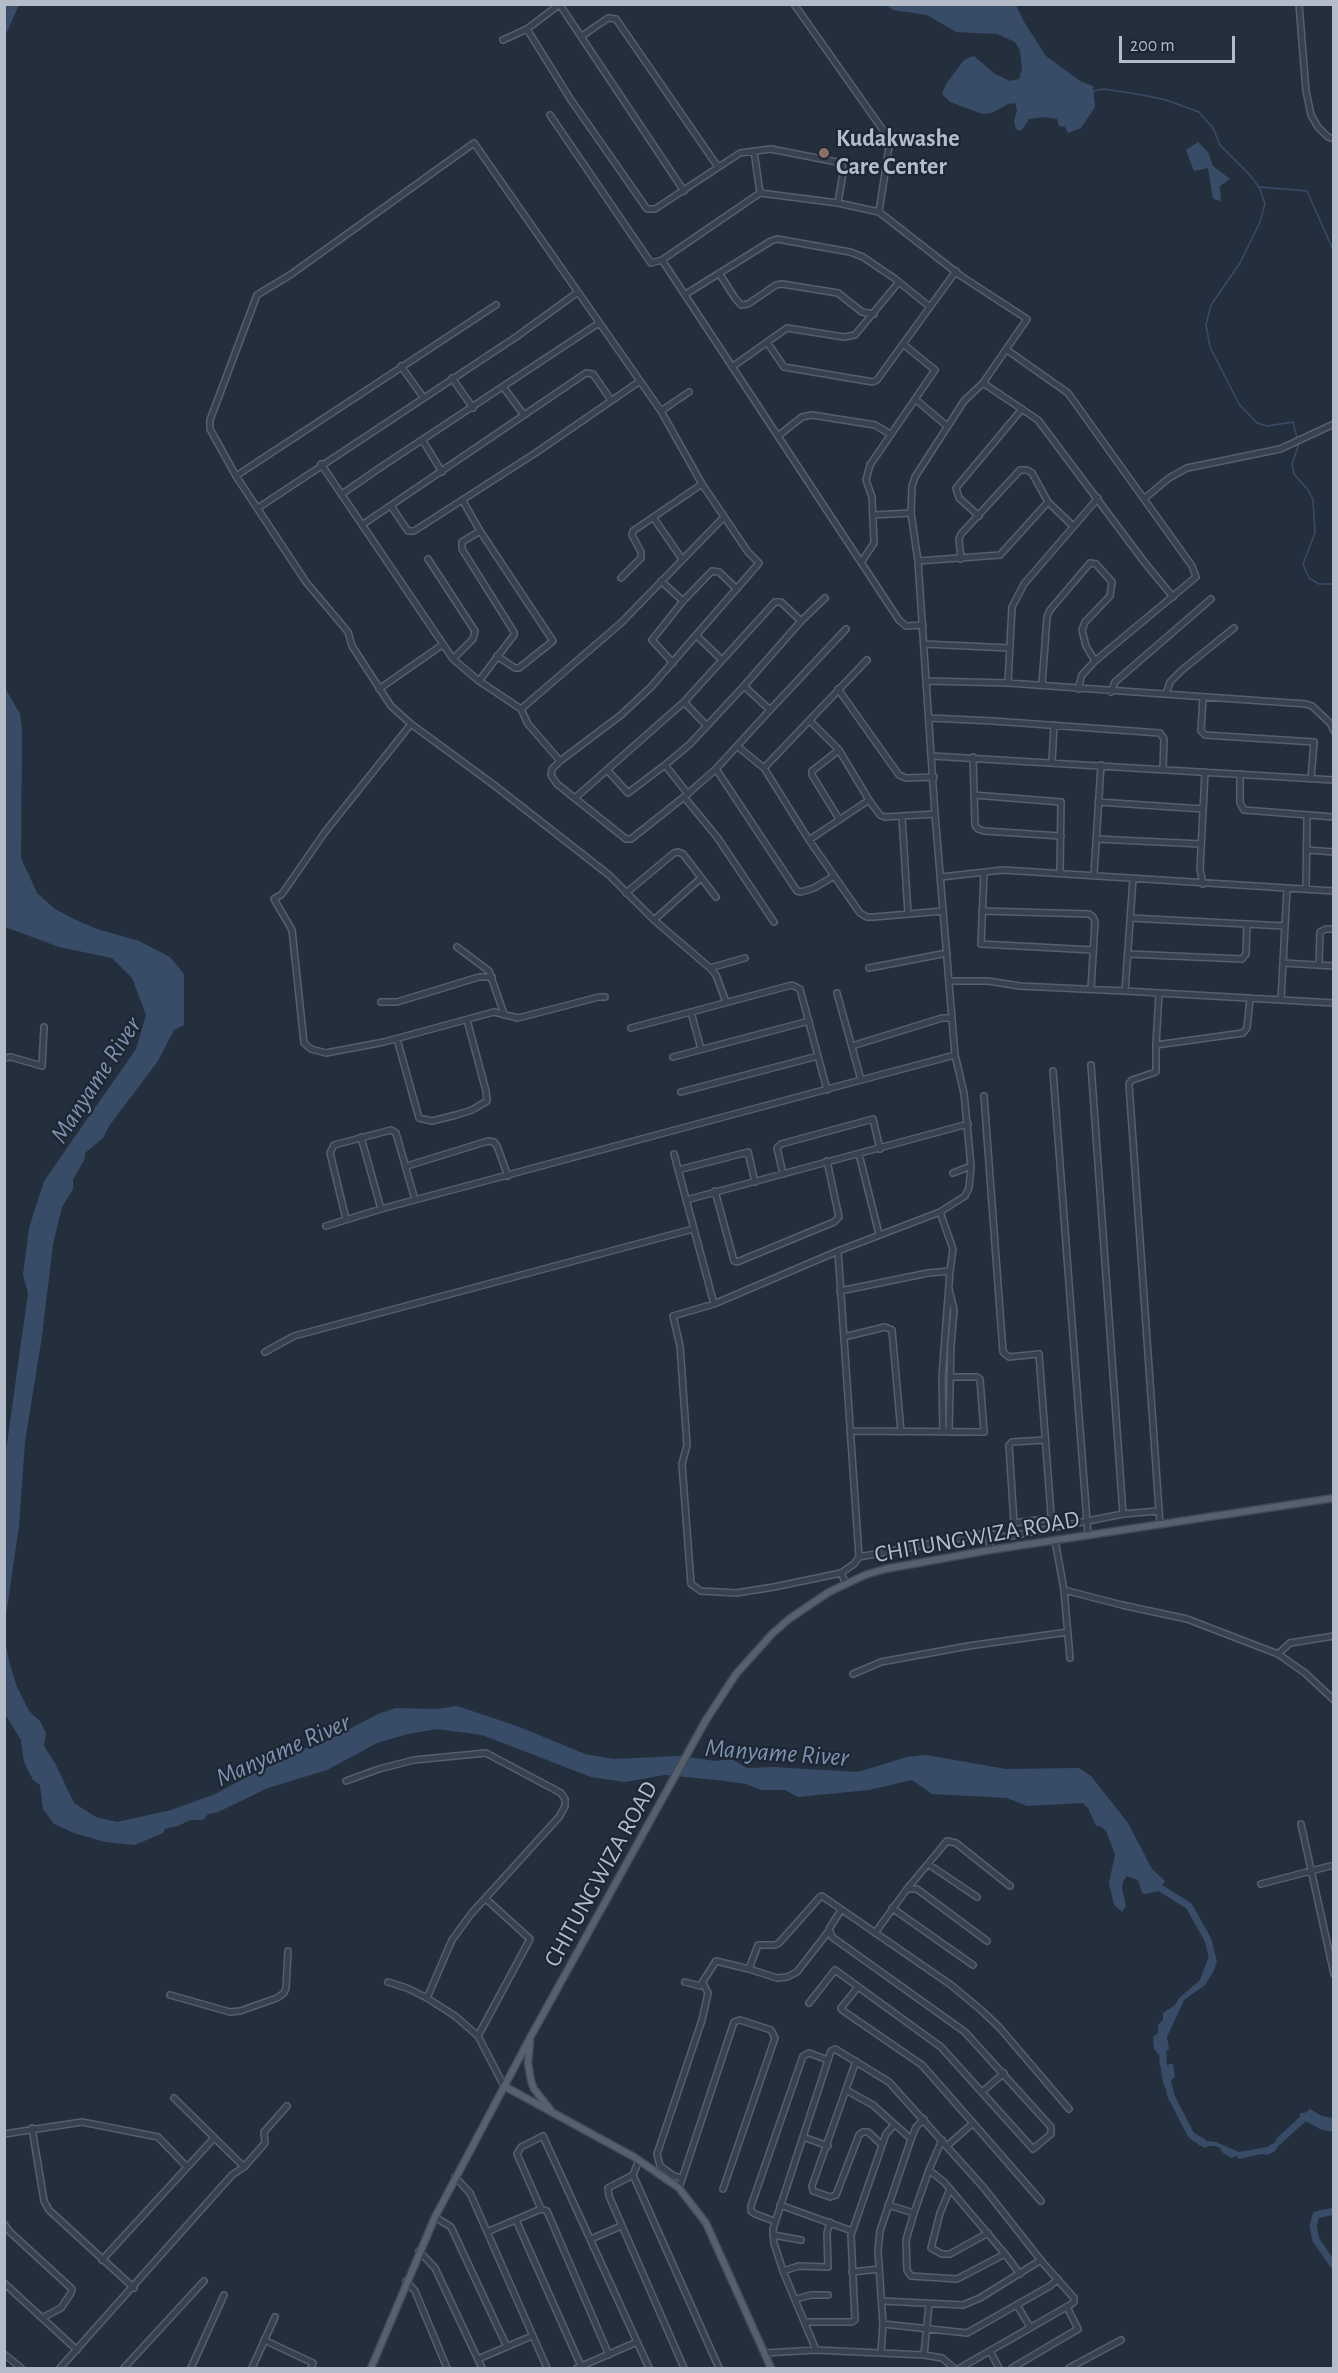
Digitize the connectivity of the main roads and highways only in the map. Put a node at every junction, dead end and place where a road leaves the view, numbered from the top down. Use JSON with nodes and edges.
{"nodes":[{"id":1,"x":1334,"y":1498,"type":"edge"},
{"id":2,"x":531,"y":2036,"type":"junction"},
{"id":3,"x":504,"y":2086,"type":"junction"},
{"id":4,"x":552,"y":2112,"type":"junction"},
{"id":5,"x":371,"y":2368,"type":"edge"},
{"id":6,"x":771,"y":2368,"type":"edge"}],
"edges":[{"from":1,"to":2,"type":"main road","name":"CHITUNGWIZA ROAD"},
{"from":2,"to":3,"type":"main road","name":"CHITUNGWIZA ROAD"},
{"from":2,"to":4,"type":"main road"},
{"from":3,"to":4,"type":"main road"},
{"from":3,"to":5,"type":"main road","name":"CHITUNGWIZA ROAD"},
{"from":4,"to":6,"type":"main road"}]}
